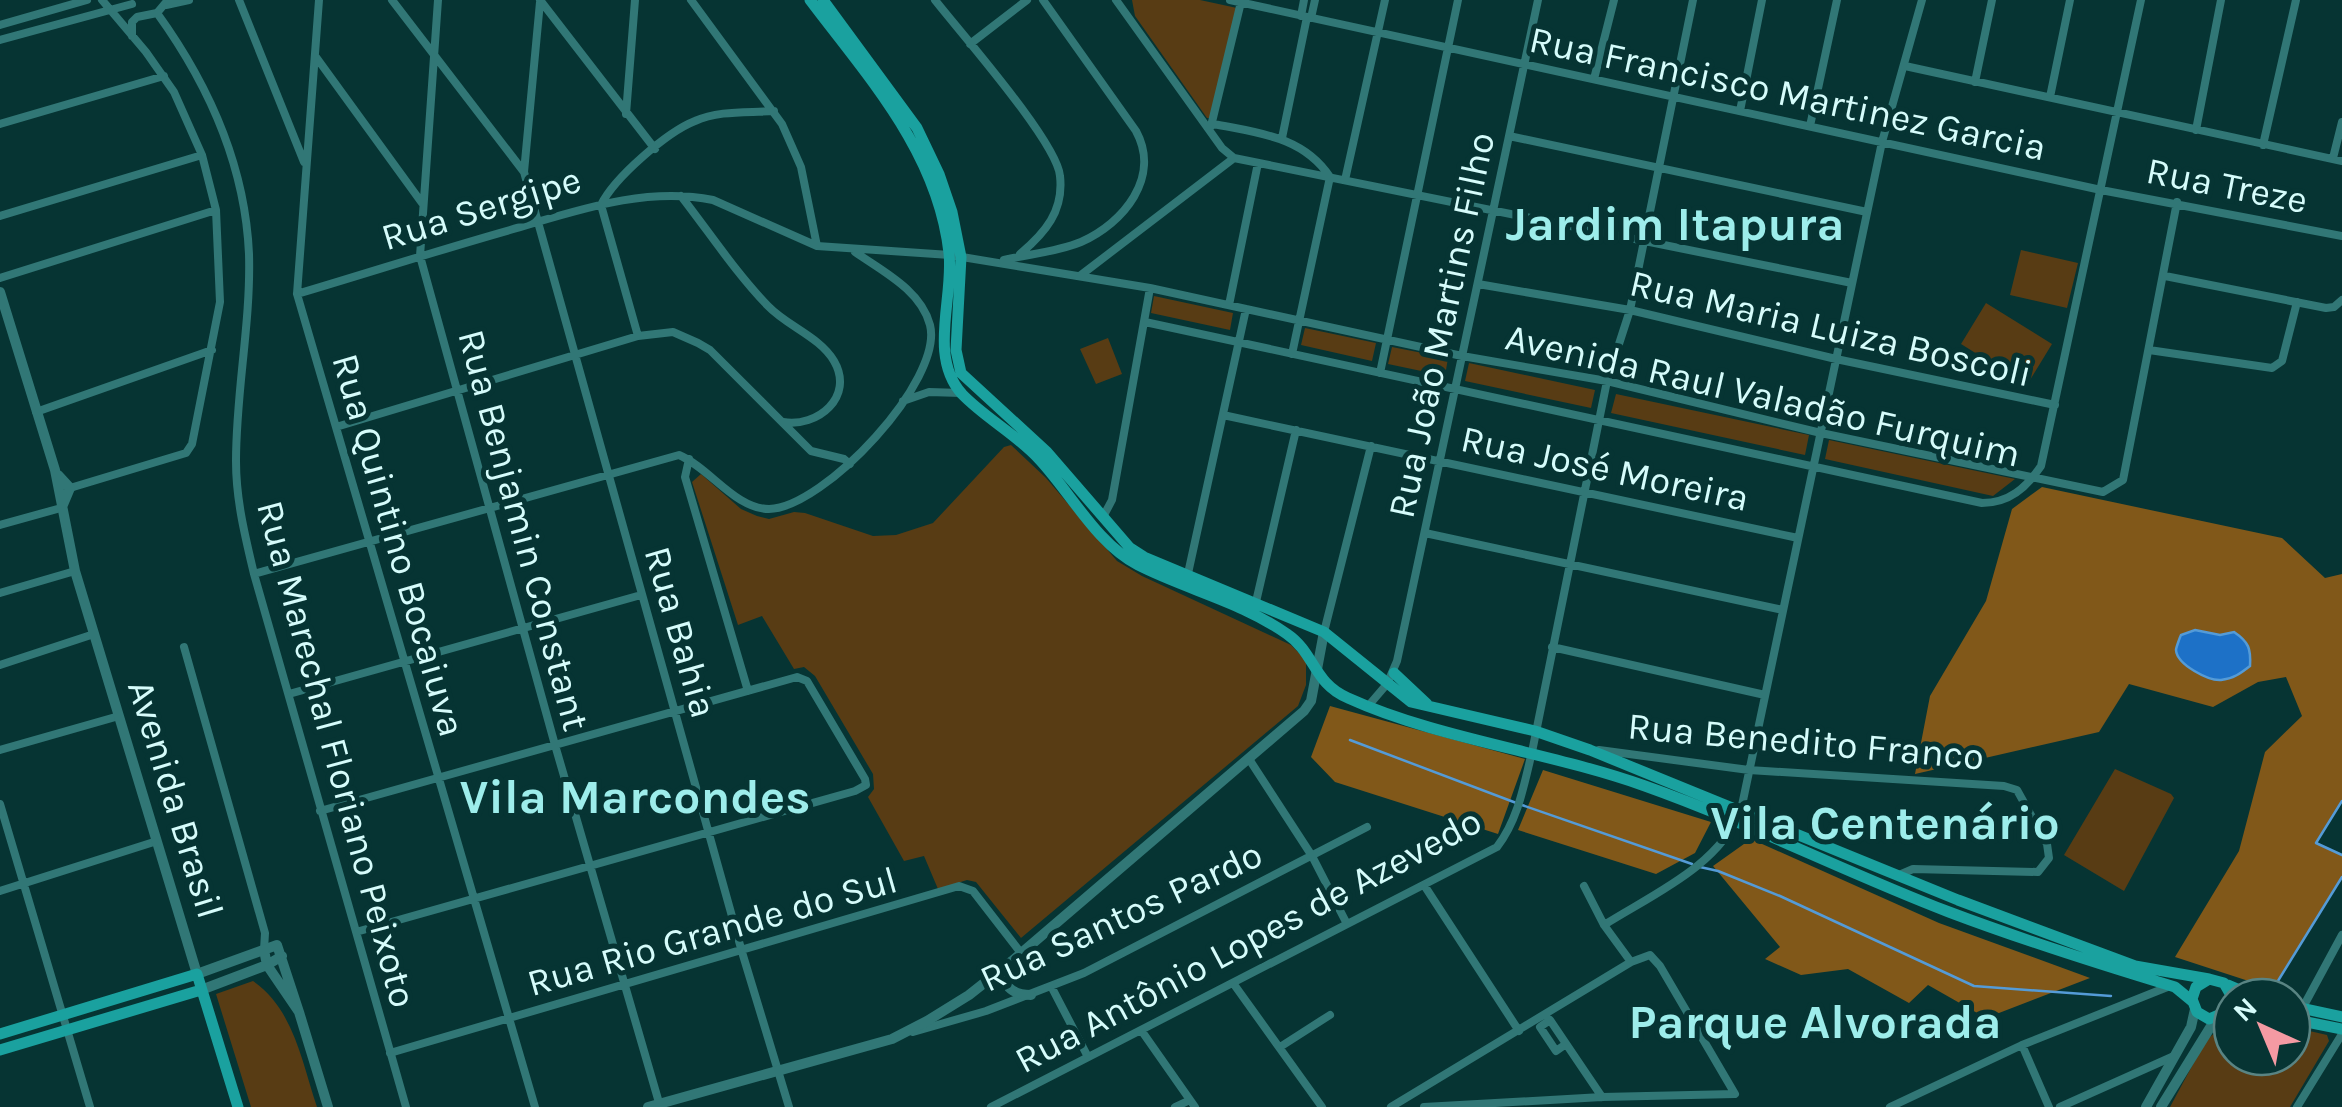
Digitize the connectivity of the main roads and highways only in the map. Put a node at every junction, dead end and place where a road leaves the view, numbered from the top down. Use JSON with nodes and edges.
{"nodes":[{"id":1,"x":810,"y":0,"type":"edge"},
{"id":2,"x":826,"y":4,"type":"edge"},
{"id":3,"x":956,"y":256,"type":"junction"},
{"id":4,"x":952,"y":362,"type":"junction"},
{"id":5,"x":968,"y":393,"type":"junction"},
{"id":6,"x":1187,"y":580,"type":"junction"},
{"id":7,"x":1254,"y":609,"type":"junction"},
{"id":8,"x":1590,"y":750,"type":"junction"},
{"id":9,"x":1584,"y":764,"type":"junction"},
{"id":10,"x":2209,"y":979,"type":"junction"},
{"id":11,"x":2212,"y":980,"type":"edge"},
{"id":12,"x":201,"y":990,"type":"junction"},
{"id":13,"x":2194,"y":1005,"type":"junction"},
{"id":14,"x":2312,"y":1010,"type":"edge"},
{"id":15,"x":2212,"y":1013,"type":"edge"},
{"id":16,"x":2342,"y":1017,"type":"edge"},
{"id":17,"x":2312,"y":1024,"type":"edge"},
{"id":18,"x":2342,"y":1032,"type":"edge"},
{"id":19,"x":0,"y":1034,"type":"edge"},
{"id":20,"x":0,"y":1050,"type":"edge"},
{"id":21,"x":238,"y":1107,"type":"edge"}],
"edges":[{"from":1,"to":2,"type":"main road"},
{"from":2,"to":3,"type":"main road"},
{"from":3,"to":4,"type":"main road"},
{"from":3,"to":4,"type":"main road"},
{"from":4,"to":5,"type":"main road"},
{"from":5,"to":6,"type":"main road"},
{"from":5,"to":6,"type":"main road"},
{"from":6,"to":7,"type":"main road"},
{"from":7,"to":8,"type":"main road"},
{"from":7,"to":9,"type":"main road"},
{"from":8,"to":9,"type":"main road"},
{"from":8,"to":10,"type":"main road"},
{"from":9,"to":13,"type":"main road"},
{"from":10,"to":11,"type":"main road"},
{"from":10,"to":13,"type":"main road"},
{"from":12,"to":19,"type":"main road","name":"Avenida Brasil"},
{"from":12,"to":20,"type":"main road"},
{"from":12,"to":21,"type":"main road","name":"Avenida Brasil"},
{"from":13,"to":15,"type":"main road"},
{"from":14,"to":16,"type":"main road"},
{"from":17,"to":18,"type":"main road"}]}
